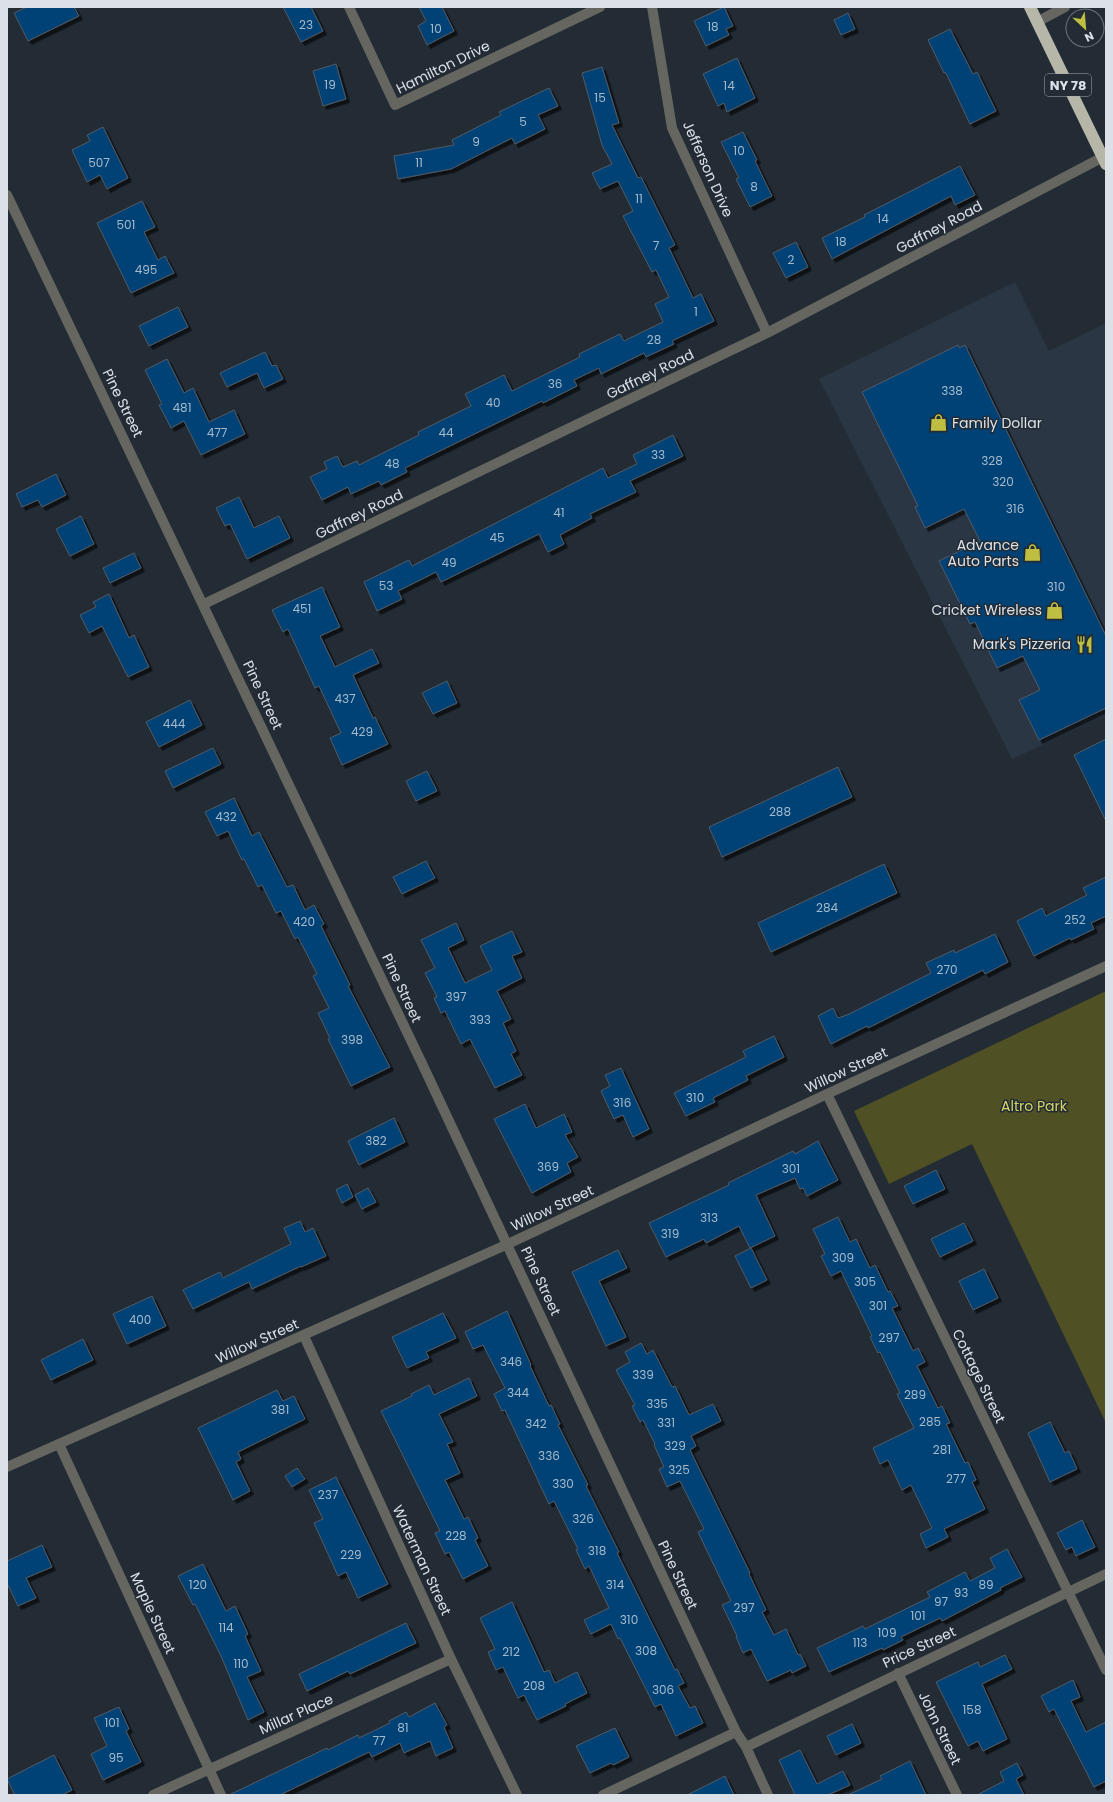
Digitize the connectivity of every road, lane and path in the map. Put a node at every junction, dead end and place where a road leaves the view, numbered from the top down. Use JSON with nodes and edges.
{"nodes":[{"id":1,"x":349,"y":7,"type":"edge"},
{"id":2,"x":600,"y":7,"type":"edge"},
{"id":3,"x":652,"y":7,"type":"edge"},
{"id":4,"x":1030,"y":7,"type":"edge"},
{"id":5,"x":1066,"y":7,"type":"edge"},
{"id":6,"x":1037,"y":22,"type":"junction"},
{"id":7,"x":1104,"y":160,"type":"edge"},
{"id":8,"x":7,"y":195,"type":"edge"},
{"id":9,"x":767,"y":333,"type":"junction"},
{"id":10,"x":204,"y":604,"type":"junction"},
{"id":11,"x":1106,"y":966,"type":"edge"},
{"id":12,"x":827,"y":1094,"type":"junction"},
{"id":13,"x":508,"y":1244,"type":"junction"},
{"id":14,"x":304,"y":1336,"type":"junction"},
{"id":15,"x":58,"y":1444,"type":"junction"},
{"id":16,"x":7,"y":1467,"type":"edge"},
{"id":17,"x":1106,"y":1574,"type":"edge"},
{"id":18,"x":1068,"y":1592,"type":"junction"},
{"id":19,"x":451,"y":1659,"type":"junction"},
{"id":20,"x":1106,"y":1670,"type":"edge"},
{"id":21,"x":898,"y":1673,"type":"junction"},
{"id":22,"x":736,"y":1732,"type":"junction"},
{"id":23,"x":746,"y":1747,"type":"junction"},
{"id":24,"x":209,"y":1769,"type":"junction"},
{"id":25,"x":153,"y":1795,"type":"edge"},
{"id":26,"x":221,"y":1795,"type":"edge"},
{"id":27,"x":517,"y":1795,"type":"edge"},
{"id":28,"x":603,"y":1795,"type":"edge"},
{"id":29,"x":768,"y":1795,"type":"edge"},
{"id":30,"x":957,"y":1795,"type":"edge"}],
"edges":[{"from":1,"to":2,"type":"street","name":"Hamilton Drive"},
{"from":3,"to":9,"type":"street","name":"Jefferson Drive"},
{"from":4,"to":6,"type":"highway","number":"NY 78"},
{"from":5,"to":6,"type":"street"},
{"from":6,"to":7,"type":"highway","number":"NY 78"},
{"from":7,"to":9,"type":"street","name":"Gaffney Road"},
{"from":8,"to":10,"type":"street","name":"Pine Street"},
{"from":9,"to":10,"type":"street","name":"Gaffney Road"},
{"from":10,"to":13,"type":"street","name":"Pine Street"},
{"from":11,"to":12,"type":"street","name":"Willow Street"},
{"from":12,"to":13,"type":"street","name":"Willow Street"},
{"from":12,"to":18,"type":"street","name":"Cottage Street"},
{"from":13,"to":14,"type":"street","name":"Willow Street"},
{"from":13,"to":22,"type":"street","name":"Pine Street"},
{"from":14,"to":15,"type":"street","name":"Willow Street"},
{"from":14,"to":19,"type":"street","name":"Waterman Street"},
{"from":15,"to":16,"type":"street","name":"Willow Street"},
{"from":15,"to":24,"type":"street","name":"Maple Street"},
{"from":17,"to":18,"type":"street","name":"Price Street"},
{"from":18,"to":20,"type":"street","name":"Cottage Street"},
{"from":18,"to":21,"type":"street","name":"Price Street"},
{"from":19,"to":24,"type":"street","name":"Millar Place"},
{"from":19,"to":27,"type":"street","name":"Waterman Street"},
{"from":21,"to":23,"type":"street","name":"Price Street"},
{"from":21,"to":30,"type":"street","name":"John Street"},
{"from":22,"to":23,"type":"street","name":"Pine Street"},
{"from":22,"to":28,"type":"street"},
{"from":23,"to":29,"type":"street","name":"Pine Street"},
{"from":24,"to":25,"type":"street","name":"Millar Place"},
{"from":24,"to":26,"type":"street","name":"Maple Street"}]}
